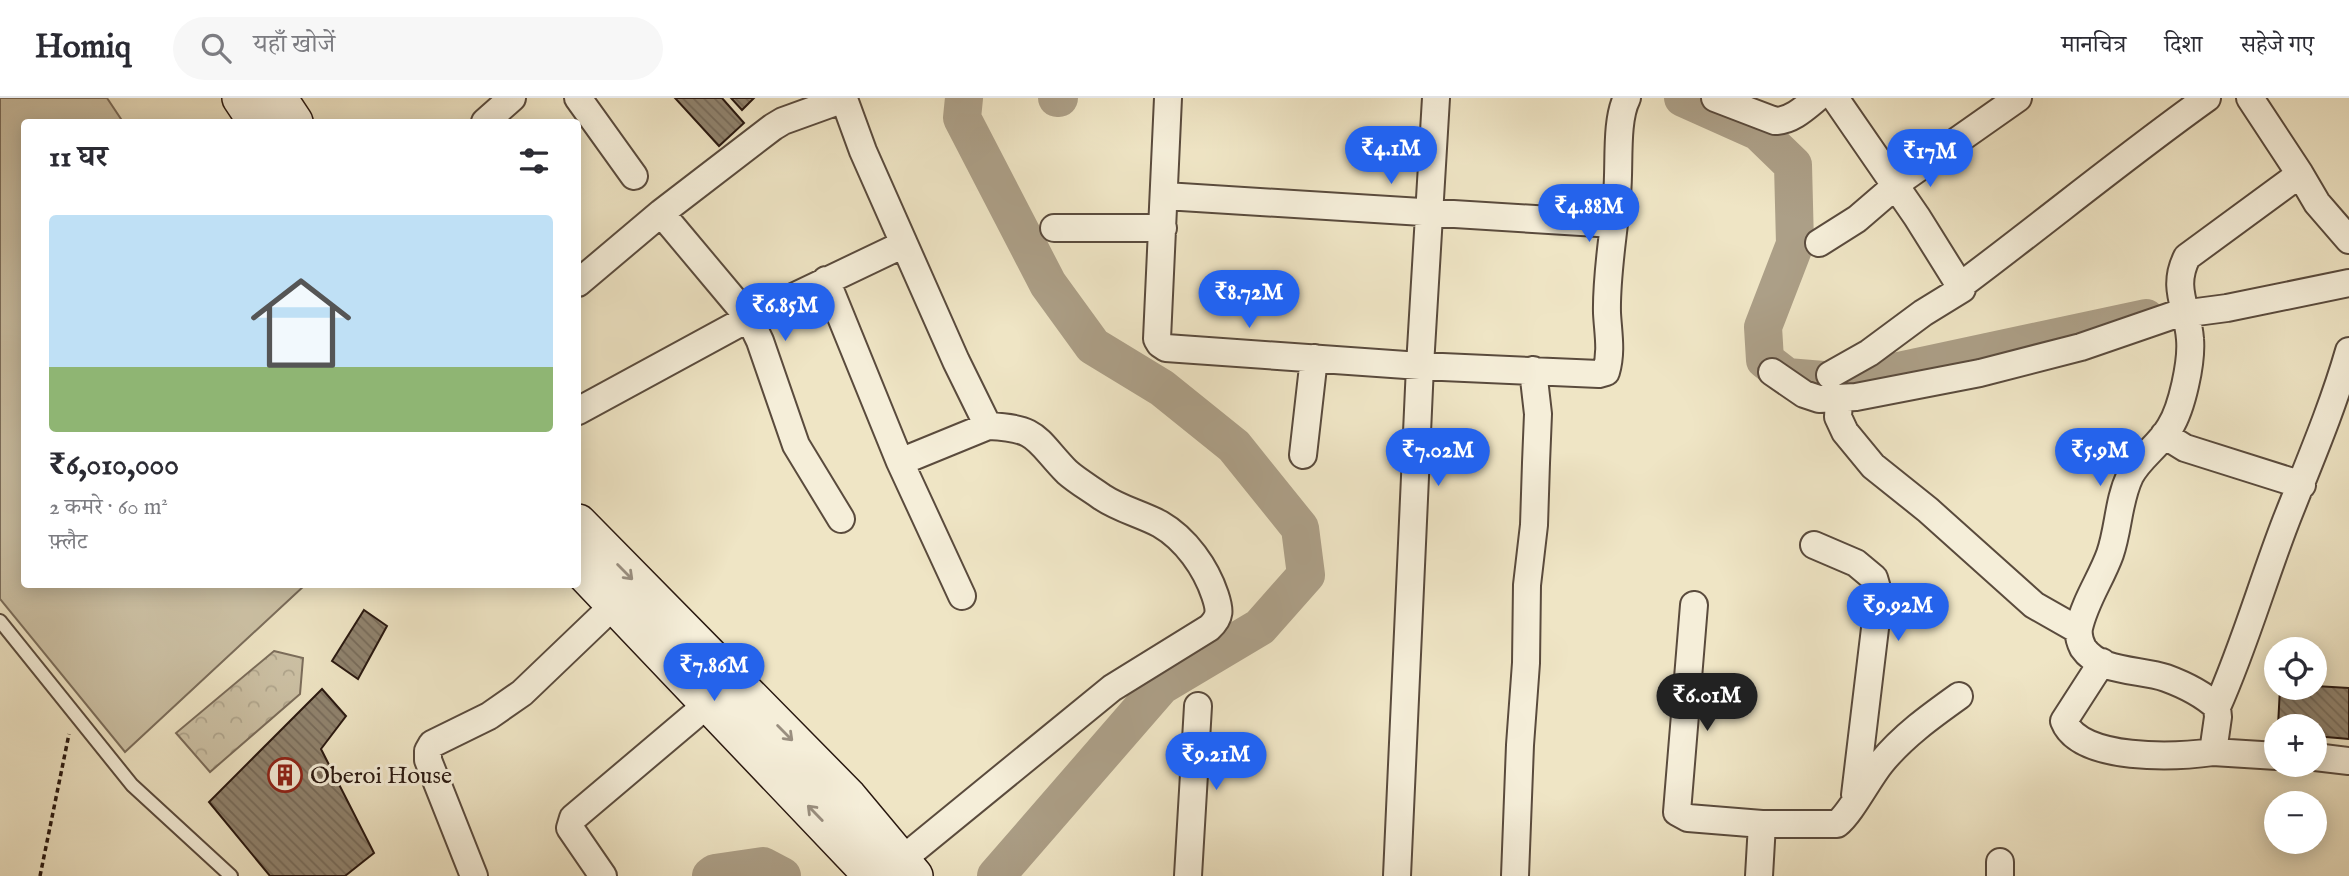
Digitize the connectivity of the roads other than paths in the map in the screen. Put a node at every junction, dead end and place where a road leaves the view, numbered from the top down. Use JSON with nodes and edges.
{"nodes":[{"id":1,"x":241,"y":98,"type":"edge"},
{"id":2,"x":278,"y":98,"type":"edge"},
{"id":3,"x":512,"y":98,"type":"edge"},
{"id":4,"x":578,"y":98,"type":"edge"},
{"id":5,"x":1168,"y":98,"type":"edge"},
{"id":6,"x":1436,"y":98,"type":"edge"},
{"id":7,"x":1627,"y":98,"type":"edge"},
{"id":8,"x":1715,"y":98,"type":"edge"},
{"id":9,"x":1817,"y":98,"type":"edge"},
{"id":10,"x":1835,"y":98,"type":"edge"},
{"id":11,"x":2018,"y":98,"type":"edge"},
{"id":12,"x":2207,"y":98,"type":"edge"},
{"id":13,"x":2250,"y":98,"type":"edge"},
{"id":14,"x":856,"y":102,"type":"edge"},
{"id":15,"x":255,"y":119,"type":"edge"},
{"id":16,"x":292,"y":119,"type":"edge"},
{"id":17,"x":488,"y":119,"type":"edge"},
{"id":18,"x":2300,"y":174,"type":"junction"},
{"id":19,"x":634,"y":176,"type":"dead end"},
{"id":20,"x":1894,"y":186,"type":"junction"},
{"id":21,"x":1165,"y":196,"type":"junction"},
{"id":22,"x":1429,"y":212,"type":"junction"},
{"id":23,"x":661,"y":213,"type":"junction"},
{"id":24,"x":1614,"y":224,"type":"junction"},
{"id":25,"x":1054,"y":228,"type":"dead end"},
{"id":26,"x":1163,"y":228,"type":"junction"},
{"id":27,"x":2349,"y":240,"type":"edge"},
{"id":28,"x":1819,"y":243,"type":"dead end"},
{"id":29,"x":904,"y":244,"type":"junction"},
{"id":30,"x":581,"y":280,"type":"edge"},
{"id":31,"x":826,"y":280,"type":"junction"},
{"id":32,"x":2349,"y":283,"type":"edge"},
{"id":33,"x":1960,"y":286,"type":"junction"},
{"id":34,"x":2185,"y":313,"type":"junction"},
{"id":35,"x":749,"y":318,"type":"junction"},
{"id":36,"x":2349,"y":351,"type":"edge"},
{"id":37,"x":1314,"y":358,"type":"junction"},
{"id":38,"x":1420,"y":366,"type":"junction"},
{"id":39,"x":1533,"y":370,"type":"junction"},
{"id":40,"x":1772,"y":372,"type":"dead end"},
{"id":41,"x":1830,"y":375,"type":"dead end"},
{"id":42,"x":1839,"y":400,"type":"junction"},
{"id":43,"x":581,"y":409,"type":"edge"},
{"id":44,"x":2339,"y":420,"type":"edge"},
{"id":45,"x":988,"y":426,"type":"junction"},
{"id":46,"x":2164,"y":435,"type":"junction"},
{"id":47,"x":1303,"y":454,"type":"dead end"},
{"id":48,"x":900,"y":462,"type":"junction"},
{"id":49,"x":2301,"y":485,"type":"junction"},
{"id":50,"x":841,"y":519,"type":"dead end"},
{"id":51,"x":581,"y":526,"type":"edge"},
{"id":52,"x":1814,"y":545,"type":"dead end"},
{"id":53,"x":581,"y":569,"type":"edge"},
{"id":54,"x":962,"y":596,"type":"dead end"},
{"id":55,"x":615,"y":604,"type":"junction"},
{"id":56,"x":1694,"y":605,"type":"dead end"},
{"id":57,"x":0,"y":621,"type":"edge"},
{"id":58,"x":2078,"y":630,"type":"junction"},
{"id":59,"x":2102,"y":662,"type":"junction"},
{"id":60,"x":1959,"y":696,"type":"dead end"},
{"id":61,"x":709,"y":703,"type":"junction"},
{"id":62,"x":1198,"y":706,"type":"dead end"},
{"id":63,"x":2217,"y":707,"type":"junction"},
{"id":64,"x":2213,"y":752,"type":"junction"},
{"id":65,"x":2264,"y":755,"type":"edge"},
{"id":66,"x":2327,"y":758,"type":"edge"},
{"id":67,"x":2349,"y":761,"type":"edge"},
{"id":68,"x":1854,"y":800,"type":"junction"},
{"id":69,"x":1762,"y":824,"type":"junction"},
{"id":70,"x":892,"y":872,"type":"edge"},
{"id":71,"x":231,"y":876,"type":"edge"},
{"id":72,"x":474,"y":876,"type":"edge"},
{"id":73,"x":603,"y":876,"type":"edge"},
{"id":74,"x":1188,"y":876,"type":"edge"},
{"id":75,"x":1397,"y":876,"type":"edge"},
{"id":76,"x":1515,"y":876,"type":"edge"},
{"id":77,"x":1759,"y":876,"type":"edge"}],
"edges":[{"from":1,"to":15,"type":"main road"},
{"from":2,"to":16,"type":"main road"},
{"from":3,"to":17,"type":"street"},
{"from":4,"to":19,"type":"street"},
{"from":5,"to":21,"type":"street"},
{"from":6,"to":22,"type":"street"},
{"from":7,"to":24,"type":"street"},
{"from":8,"to":9,"type":"street"},
{"from":10,"to":20,"type":"street"},
{"from":11,"to":20,"type":"street"},
{"from":12,"to":33,"type":"street"},
{"from":13,"to":18,"type":"street"},
{"from":14,"to":23,"type":"street"},
{"from":14,"to":29,"type":"street"},
{"from":18,"to":27,"type":"street"},
{"from":18,"to":34,"type":"street"},
{"from":20,"to":28,"type":"street"},
{"from":20,"to":33,"type":"street"},
{"from":21,"to":22,"type":"street"},
{"from":21,"to":26,"type":"street"},
{"from":22,"to":24,"type":"street"},
{"from":22,"to":38,"type":"street"},
{"from":23,"to":30,"type":"street"},
{"from":23,"to":35,"type":"street"},
{"from":24,"to":39,"type":"street"},
{"from":25,"to":26,"type":"street"},
{"from":26,"to":37,"type":"street"},
{"from":29,"to":31,"type":"street"},
{"from":29,"to":45,"type":"street"},
{"from":31,"to":35,"type":"street"},
{"from":31,"to":48,"type":"street"},
{"from":32,"to":34,"type":"street"},
{"from":33,"to":41,"type":"street"},
{"from":34,"to":42,"type":"street"},
{"from":34,"to":46,"type":"street"},
{"from":35,"to":43,"type":"street"},
{"from":35,"to":50,"type":"street"},
{"from":36,"to":44,"type":"street"},
{"from":37,"to":38,"type":"street"},
{"from":37,"to":47,"type":"street"},
{"from":38,"to":39,"type":"street"},
{"from":38,"to":75,"type":"street"},
{"from":39,"to":76,"type":"street"},
{"from":40,"to":42,"type":"street"},
{"from":42,"to":58,"type":"street"},
{"from":44,"to":49,"type":"street"},
{"from":45,"to":48,"type":"street"},
{"from":45,"to":70,"type":"street"},
{"from":46,"to":49,"type":"street"},
{"from":46,"to":58,"type":"street"},
{"from":48,"to":54,"type":"street"},
{"from":49,"to":63,"type":"street"},
{"from":51,"to":70,"type":"main road","one_way":true},
{"from":52,"to":68,"type":"street"},
{"from":53,"to":55,"type":"main road"},
{"from":55,"to":61,"type":"main road"},
{"from":55,"to":72,"type":"street"},
{"from":56,"to":69,"type":"street"},
{"from":57,"to":71,"type":"lane"},
{"from":58,"to":59,"type":"street"},
{"from":59,"to":63,"type":"street"},
{"from":59,"to":64,"type":"street"},
{"from":60,"to":68,"type":"street"},
{"from":70,"to":61,"type":"main road","one_way":true},
{"from":61,"to":73,"type":"street"},
{"from":62,"to":74,"type":"street"},
{"from":63,"to":64,"type":"street"},
{"from":64,"to":65,"type":"street"},
{"from":66,"to":67,"type":"street"},
{"from":68,"to":69,"type":"street"},
{"from":69,"to":77,"type":"street"}]}
